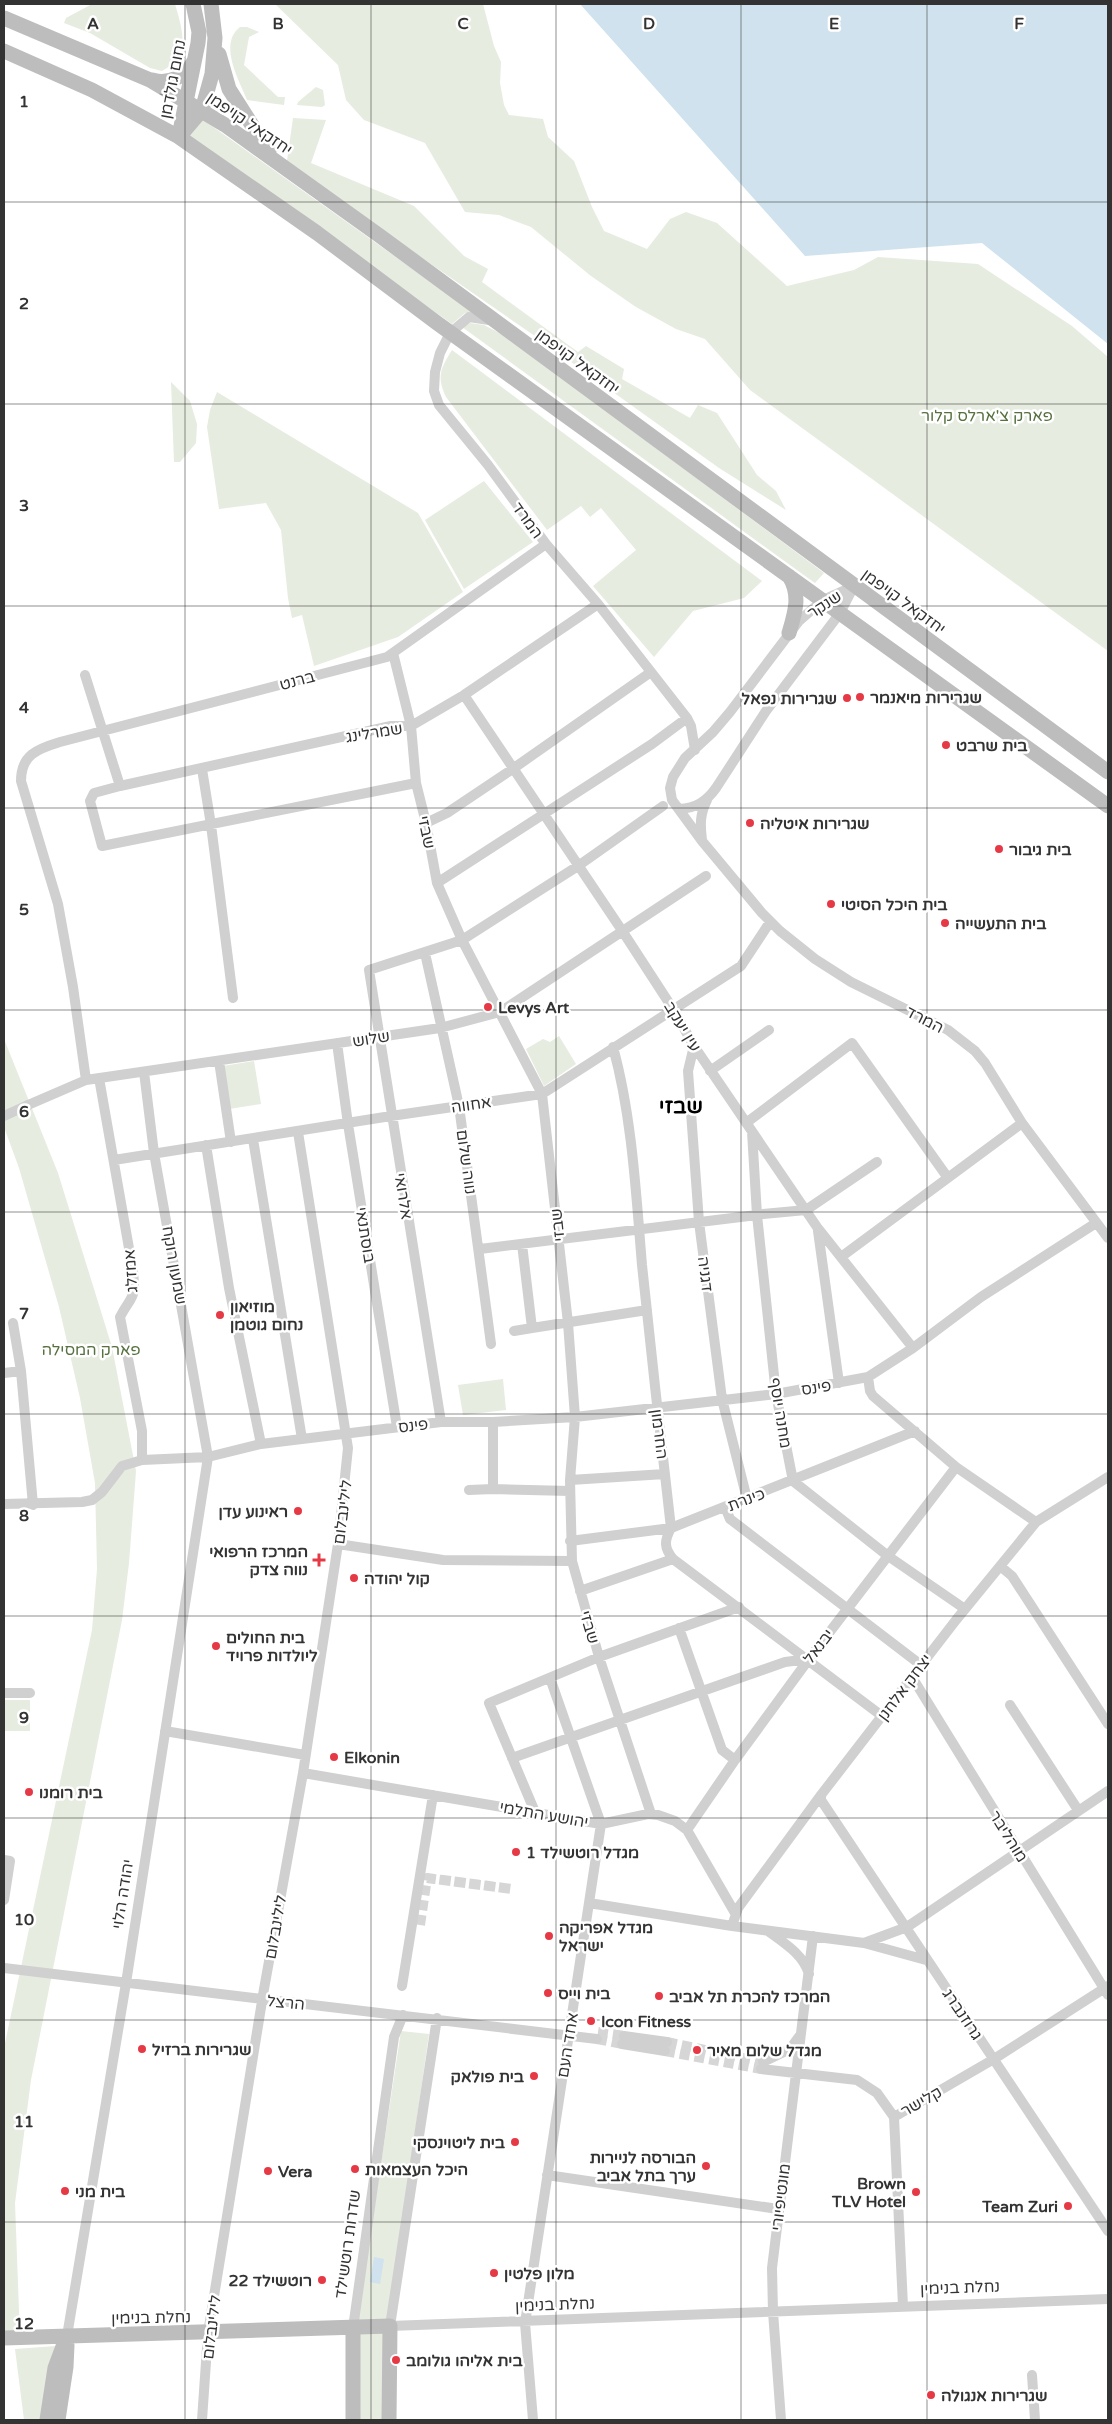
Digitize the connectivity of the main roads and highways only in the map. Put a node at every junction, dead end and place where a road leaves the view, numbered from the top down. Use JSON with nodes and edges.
{"nodes":[{"id":1,"x":194,"y":4,"type":"edge"},
{"id":2,"x":211,"y":4,"type":"edge"},
{"id":3,"x":4,"y":18,"type":"edge"},
{"id":4,"x":215,"y":38,"type":"junction"},
{"id":5,"x":4,"y":52,"type":"edge"},
{"id":6,"x":196,"y":55,"type":"junction"},
{"id":7,"x":150,"y":80,"type":"junction"},
{"id":8,"x":185,"y":101,"type":"junction"},
{"id":9,"x":202,"y":110,"type":"junction"},
{"id":10,"x":179,"y":137,"type":"junction"},
{"id":11,"x":274,"y":160,"type":"junction"},
{"id":12,"x":788,"y":574,"type":"junction"},
{"id":13,"x":789,"y":633,"type":"road end"},
{"id":14,"x":1108,"y":772,"type":"edge"},
{"id":15,"x":1108,"y":806,"type":"edge"},
{"id":16,"x":353,"y":2328,"type":"junction"},
{"id":17,"x":67,"y":2336,"type":"junction"},
{"id":18,"x":4,"y":2338,"type":"edge"},
{"id":19,"x":47,"y":2420,"type":"edge"},
{"id":20,"x":58,"y":2420,"type":"edge"},
{"id":21,"x":353,"y":2420,"type":"edge"},
{"id":22,"x":389,"y":2420,"type":"edge"}],
"edges":[{"from":1,"to":6,"type":"main road","name":"נחום גולדמן"},
{"from":2,"to":4,"type":"main road","name":"נחום גולדמן"},
{"from":3,"to":7,"type":"main road","name":"יחזקאל קויפמן"},
{"from":4,"to":9,"type":"main road","name":"נחום גולדמן"},
{"from":4,"to":11,"type":"main road"},
{"from":5,"to":10,"type":"main road"},
{"from":6,"to":7,"type":"main road"},
{"from":6,"to":8,"type":"main road","name":"נחום גולדמן"},
{"from":7,"to":8,"type":"main road","name":"יחזקאל קויפמן"},
{"from":8,"to":9,"type":"main road","name":"יחזקאל קויפמן"},
{"from":8,"to":10,"type":"main road","name":"נחום גולדמן"},
{"from":9,"to":10,"type":"main road","name":"נחום גולדמן"},
{"from":9,"to":11,"type":"main road","name":"יחזקאל קויפמן"},
{"from":10,"to":12,"type":"main road"},
{"from":11,"to":14,"type":"main road","name":"יחזקאל קויפמן"},
{"from":12,"to":13,"type":"main road"},
{"from":12,"to":15,"type":"main road"},
{"from":16,"to":17,"type":"main road","name":"נחלת בנימין"},
{"from":16,"to":21,"type":"main road","name":"שדרות רוטשילד"},
{"from":16,"to":22,"type":"main road","name":"נחלת בנימין"},
{"from":17,"to":18,"type":"main road","name":"נחלת בנימין"},
{"from":17,"to":19,"type":"main road","name":"יהודה הלוי"},
{"from":17,"to":20,"type":"main road","name":"יהודה הלוי"}]}
